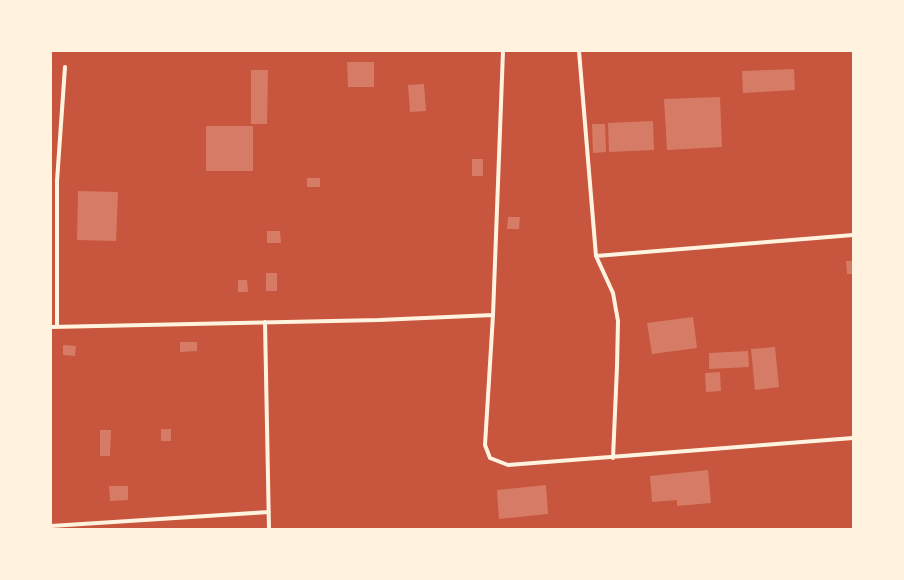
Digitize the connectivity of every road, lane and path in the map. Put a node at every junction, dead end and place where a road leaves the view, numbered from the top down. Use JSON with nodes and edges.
{"nodes":[{"id":1,"x":503,"y":51,"type":"edge"},
{"id":2,"x":579,"y":51,"type":"edge"},
{"id":3,"x":65,"y":67,"type":"dead end"},
{"id":4,"x":853,"y":235,"type":"edge"},
{"id":5,"x":596,"y":256,"type":"junction"},
{"id":6,"x":493,"y":315,"type":"junction"},
{"id":7,"x":264,"y":322,"type":"junction"},
{"id":8,"x":57,"y":326,"type":"junction"},
{"id":9,"x":51,"y":327,"type":"edge"},
{"id":10,"x":853,"y":438,"type":"edge"},
{"id":11,"x":613,"y":458,"type":"junction"},
{"id":12,"x":269,"y":512,"type":"junction"},
{"id":13,"x":51,"y":526,"type":"edge"},
{"id":14,"x":269,"y":529,"type":"edge"}],
"edges":[{"from":1,"to":6,"type":"street"},
{"from":2,"to":5,"type":"street"},
{"from":3,"to":8,"type":"street"},
{"from":4,"to":5,"type":"street"},
{"from":5,"to":11,"type":"street"},
{"from":6,"to":7,"type":"street"},
{"from":6,"to":11,"type":"street"},
{"from":7,"to":8,"type":"street"},
{"from":7,"to":12,"type":"street"},
{"from":8,"to":9,"type":"street"},
{"from":10,"to":11,"type":"street"},
{"from":12,"to":13,"type":"street"},
{"from":12,"to":14,"type":"street"}]}
